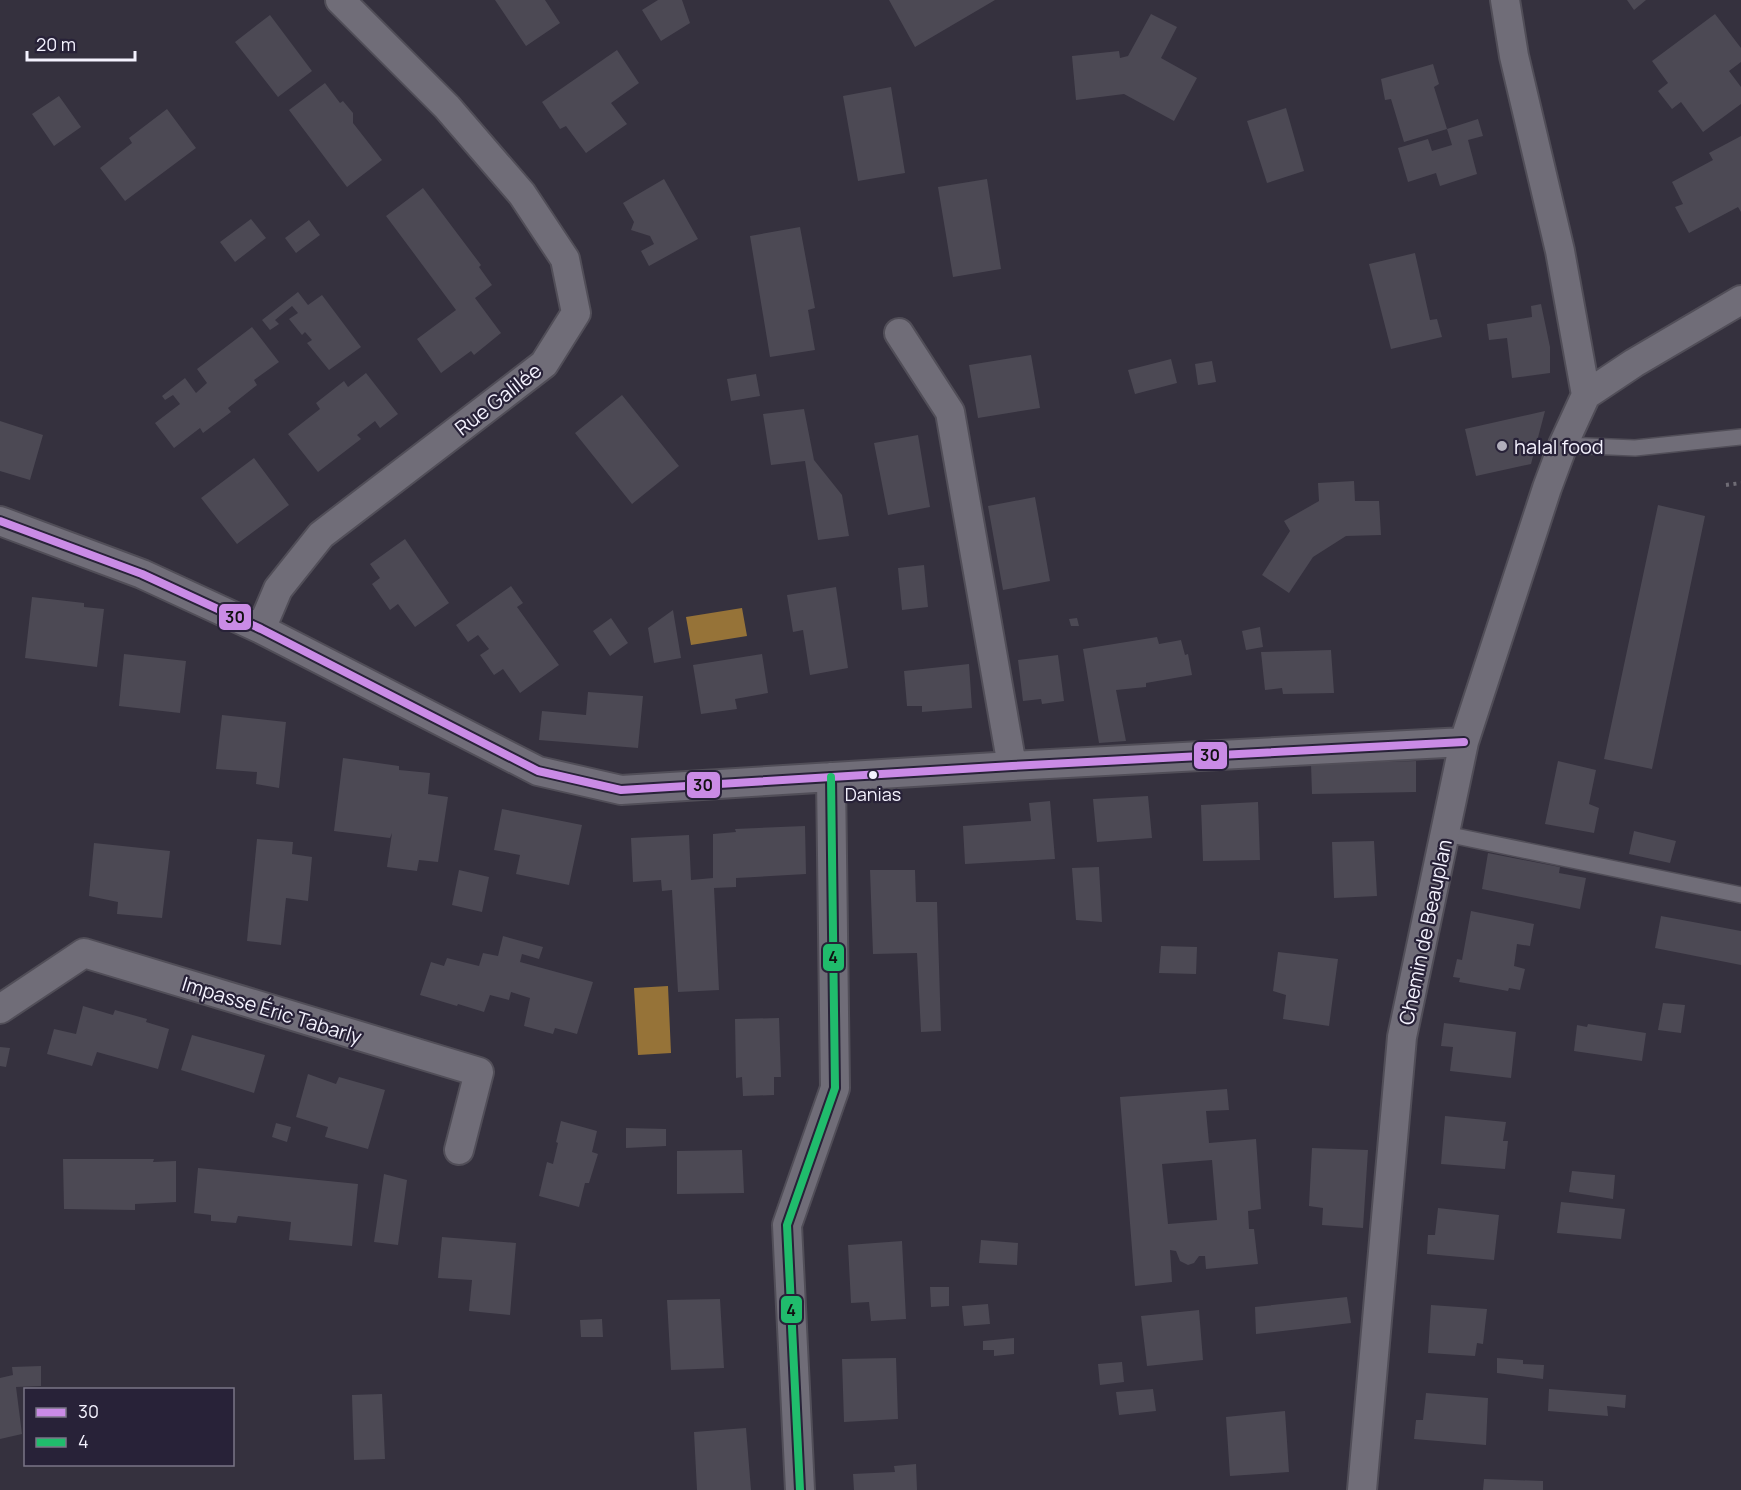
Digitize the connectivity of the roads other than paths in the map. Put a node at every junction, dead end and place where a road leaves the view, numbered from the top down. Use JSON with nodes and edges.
{"nodes":[{"id":1,"x":340,"y":0,"type":"edge"},
{"id":2,"x":1505,"y":0,"type":"edge"},
{"id":3,"x":1741,"y":300,"type":"edge"},
{"id":4,"x":899,"y":333,"type":"dead end"},
{"id":5,"x":1586,"y":395,"type":"junction"},
{"id":6,"x":1741,"y":436,"type":"edge"},
{"id":7,"x":1563,"y":445,"type":"junction"},
{"id":8,"x":0,"y":521,"type":"edge"},
{"id":9,"x":261,"y":629,"type":"junction"},
{"id":10,"x":1464,"y":742,"type":"junction"},
{"id":11,"x":1012,"y":766,"type":"junction"},
{"id":12,"x":831,"y":777,"type":"junction"},
{"id":13,"x":1446,"y":834,"type":"junction"},
{"id":14,"x":1741,"y":895,"type":"edge"},
{"id":15,"x":0,"y":1009,"type":"edge"},
{"id":16,"x":459,"y":1150,"type":"dead end"},
{"id":17,"x":800,"y":1490,"type":"edge"},
{"id":18,"x":1362,"y":1490,"type":"edge"}],
"edges":[{"from":1,"to":9,"type":"street","name":"Rue Galilée"},
{"from":2,"to":5,"type":"street"},
{"from":3,"to":5,"type":"street"},
{"from":4,"to":11,"type":"street"},
{"from":5,"to":7,"type":"street","name":"Chemin de Beauplan"},
{"from":6,"to":7,"type":"lane"},
{"from":7,"to":10,"type":"street","name":"Chemin de Beauplan"},
{"from":8,"to":9,"type":"street"},
{"from":9,"to":12,"type":"street"},
{"from":10,"to":11,"type":"street"},
{"from":10,"to":13,"type":"street","name":"Chemin de Beauplan"},
{"from":11,"to":12,"type":"street"},
{"from":12,"to":17,"type":"street"},
{"from":13,"to":14,"type":"lane"},
{"from":13,"to":18,"type":"street","name":"Chemin de Beauplan"},
{"from":15,"to":16,"type":"street","name":"Impasse Éric Tabarly"}]}
